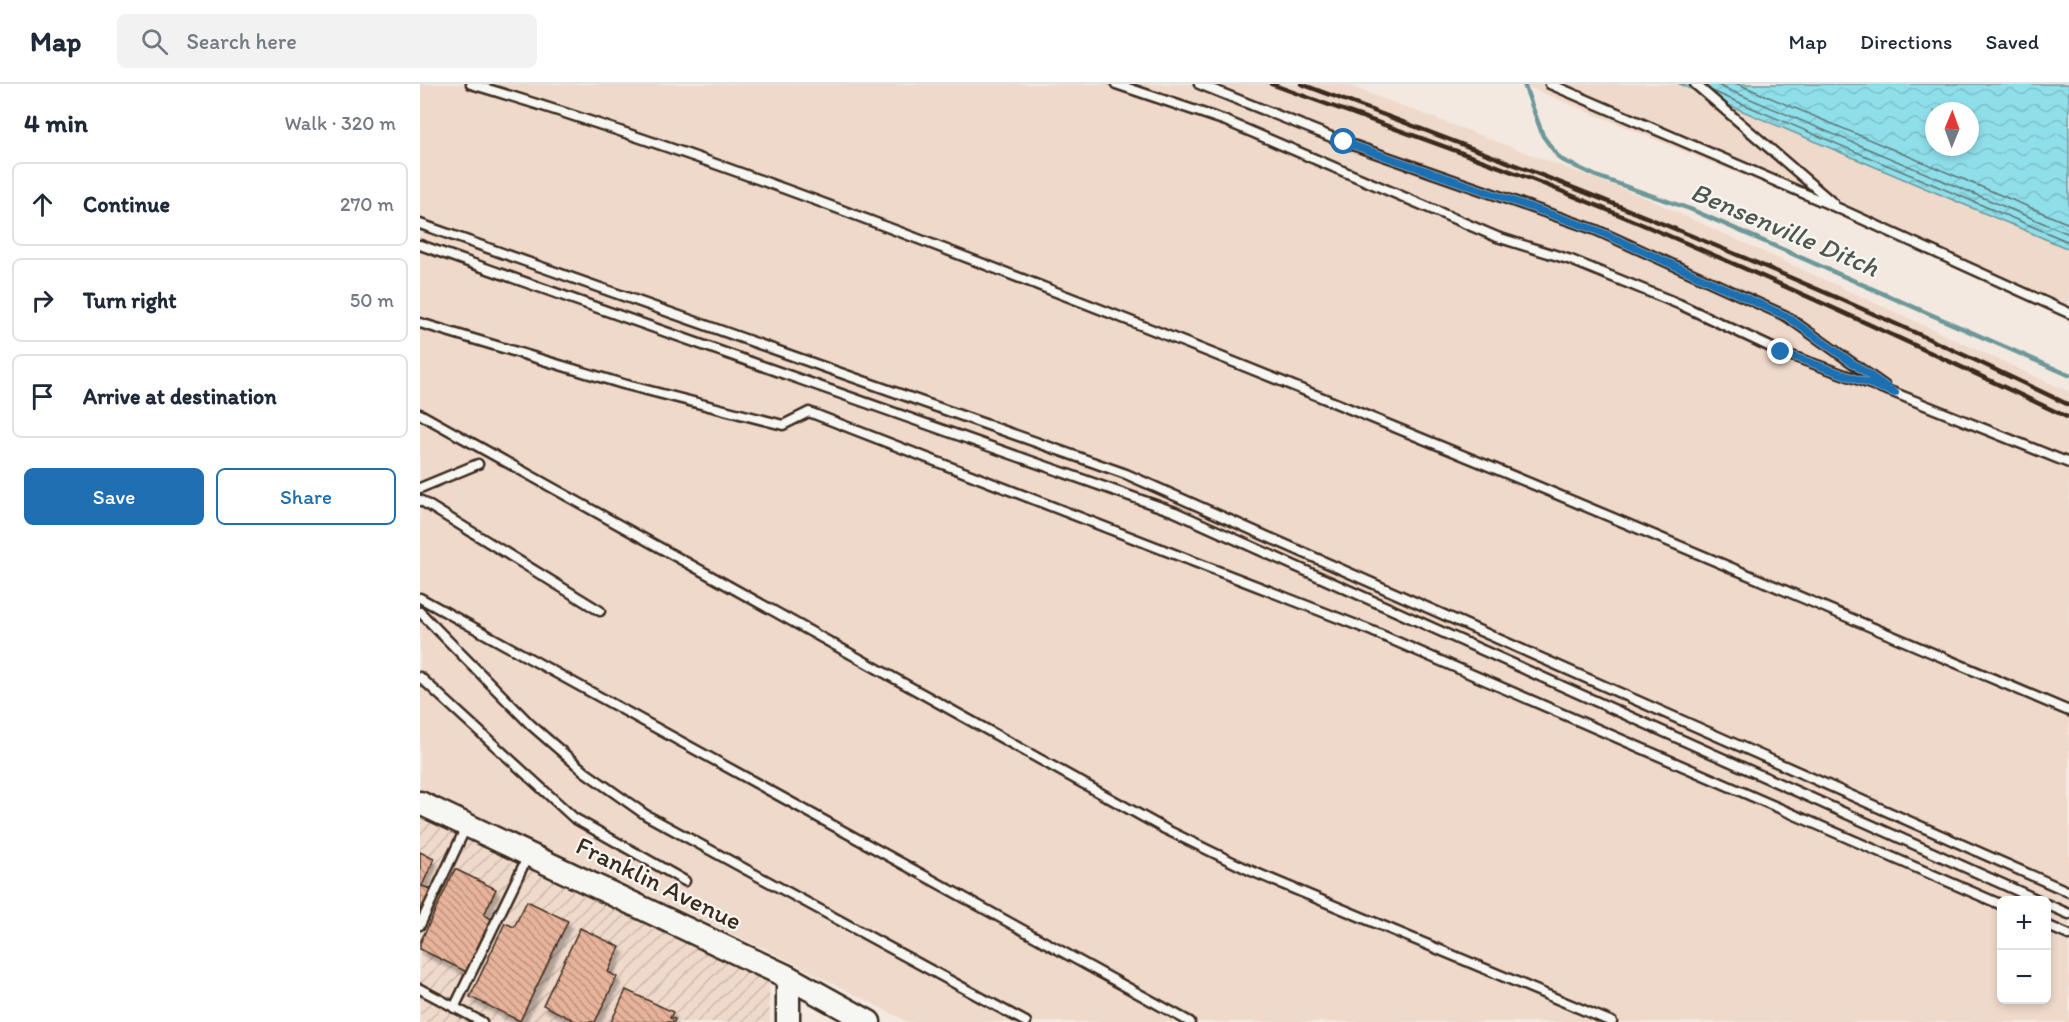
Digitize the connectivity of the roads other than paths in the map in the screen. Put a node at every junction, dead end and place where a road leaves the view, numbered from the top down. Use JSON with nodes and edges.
{"nodes":[{"id":1,"x":471,"y":84,"type":"edge"},
{"id":2,"x":1116,"y":84,"type":"edge"},
{"id":3,"x":1199,"y":84,"type":"edge"},
{"id":4,"x":1550,"y":84,"type":"edge"},
{"id":5,"x":1695,"y":84,"type":"edge"},
{"id":6,"x":1840,"y":209,"type":"junction"},
{"id":7,"x":420,"y":224,"type":"edge"},
{"id":8,"x":420,"y":245,"type":"edge"},
{"id":9,"x":2069,"y":313,"type":"edge"},
{"id":10,"x":420,"y":322,"type":"edge"},
{"id":11,"x":1895,"y":393,"type":"junction"},
{"id":12,"x":420,"y":414,"type":"edge"},
{"id":13,"x":2069,"y":463,"type":"edge"},
{"id":14,"x":478,"y":464,"type":"dead end"},
{"id":15,"x":420,"y":488,"type":"edge"},
{"id":16,"x":420,"y":500,"type":"edge"},
{"id":17,"x":420,"y":598,"type":"edge"},
{"id":18,"x":600,"y":611,"type":"dead end"},
{"id":19,"x":420,"y":612,"type":"edge"},
{"id":20,"x":420,"y":677,"type":"edge"},
{"id":21,"x":2069,"y":711,"type":"edge"},
{"id":22,"x":420,"y":803,"type":"edge"},
{"id":23,"x":467,"y":825,"type":"junction"},
{"id":24,"x":530,"y":853,"type":"junction"},
{"id":25,"x":685,"y":881,"type":"dead end"},
{"id":26,"x":2069,"y":892,"type":"edge"},
{"id":27,"x":2029,"y":896,"type":"edge"},
{"id":28,"x":1997,"y":903,"type":"edge"},
{"id":29,"x":2051,"y":906,"type":"edge"},
{"id":30,"x":2069,"y":914,"type":"edge"},
{"id":31,"x":420,"y":925,"type":"edge"},
{"id":32,"x":2051,"y":927,"type":"edge"},
{"id":33,"x":2069,"y":935,"type":"edge"},
{"id":34,"x":788,"y":977,"type":"junction"},
{"id":35,"x":420,"y":989,"type":"edge"},
{"id":36,"x":454,"y":1008,"type":"junction"},
{"id":37,"x":482,"y":1022,"type":"edge"},
{"id":38,"x":788,"y":1022,"type":"edge"},
{"id":39,"x":870,"y":1022,"type":"edge"},
{"id":40,"x":1026,"y":1022,"type":"edge"},
{"id":41,"x":1190,"y":1022,"type":"edge"},
{"id":42,"x":1612,"y":1022,"type":"edge"}],
"edges":[{"from":1,"to":21,"type":"lane"},
{"from":2,"to":11,"type":"lane"},
{"from":3,"to":11,"type":"lane"},
{"from":4,"to":6,"type":"lane"},
{"from":5,"to":6,"type":"lane"},
{"from":6,"to":9,"type":"lane"},
{"from":7,"to":26,"type":"lane"},
{"from":8,"to":27,"type":"lane"},
{"from":10,"to":28,"type":"lane"},
{"from":11,"to":13,"type":"lane"},
{"from":12,"to":42,"type":"lane"},
{"from":14,"to":15,"type":"lane"},
{"from":16,"to":18,"type":"lane"},
{"from":17,"to":41,"type":"lane"},
{"from":19,"to":40,"type":"lane"},
{"from":20,"to":25,"type":"lane"},
{"from":22,"to":23,"type":"main road","name":"Franklin Avenue"},
{"from":23,"to":24,"type":"main road","name":"Franklin Avenue"},
{"from":23,"to":31,"type":"lane"},
{"from":24,"to":34,"type":"main road","name":"Franklin Avenue"},
{"from":24,"to":36,"type":"lane"},
{"from":29,"to":30,"type":"lane"},
{"from":32,"to":33,"type":"lane"},
{"from":34,"to":38,"type":"main road"},
{"from":34,"to":39,"type":"main road","name":"Franklin Avenue"},
{"from":35,"to":36,"type":"lane"},
{"from":36,"to":37,"type":"lane"}]}
